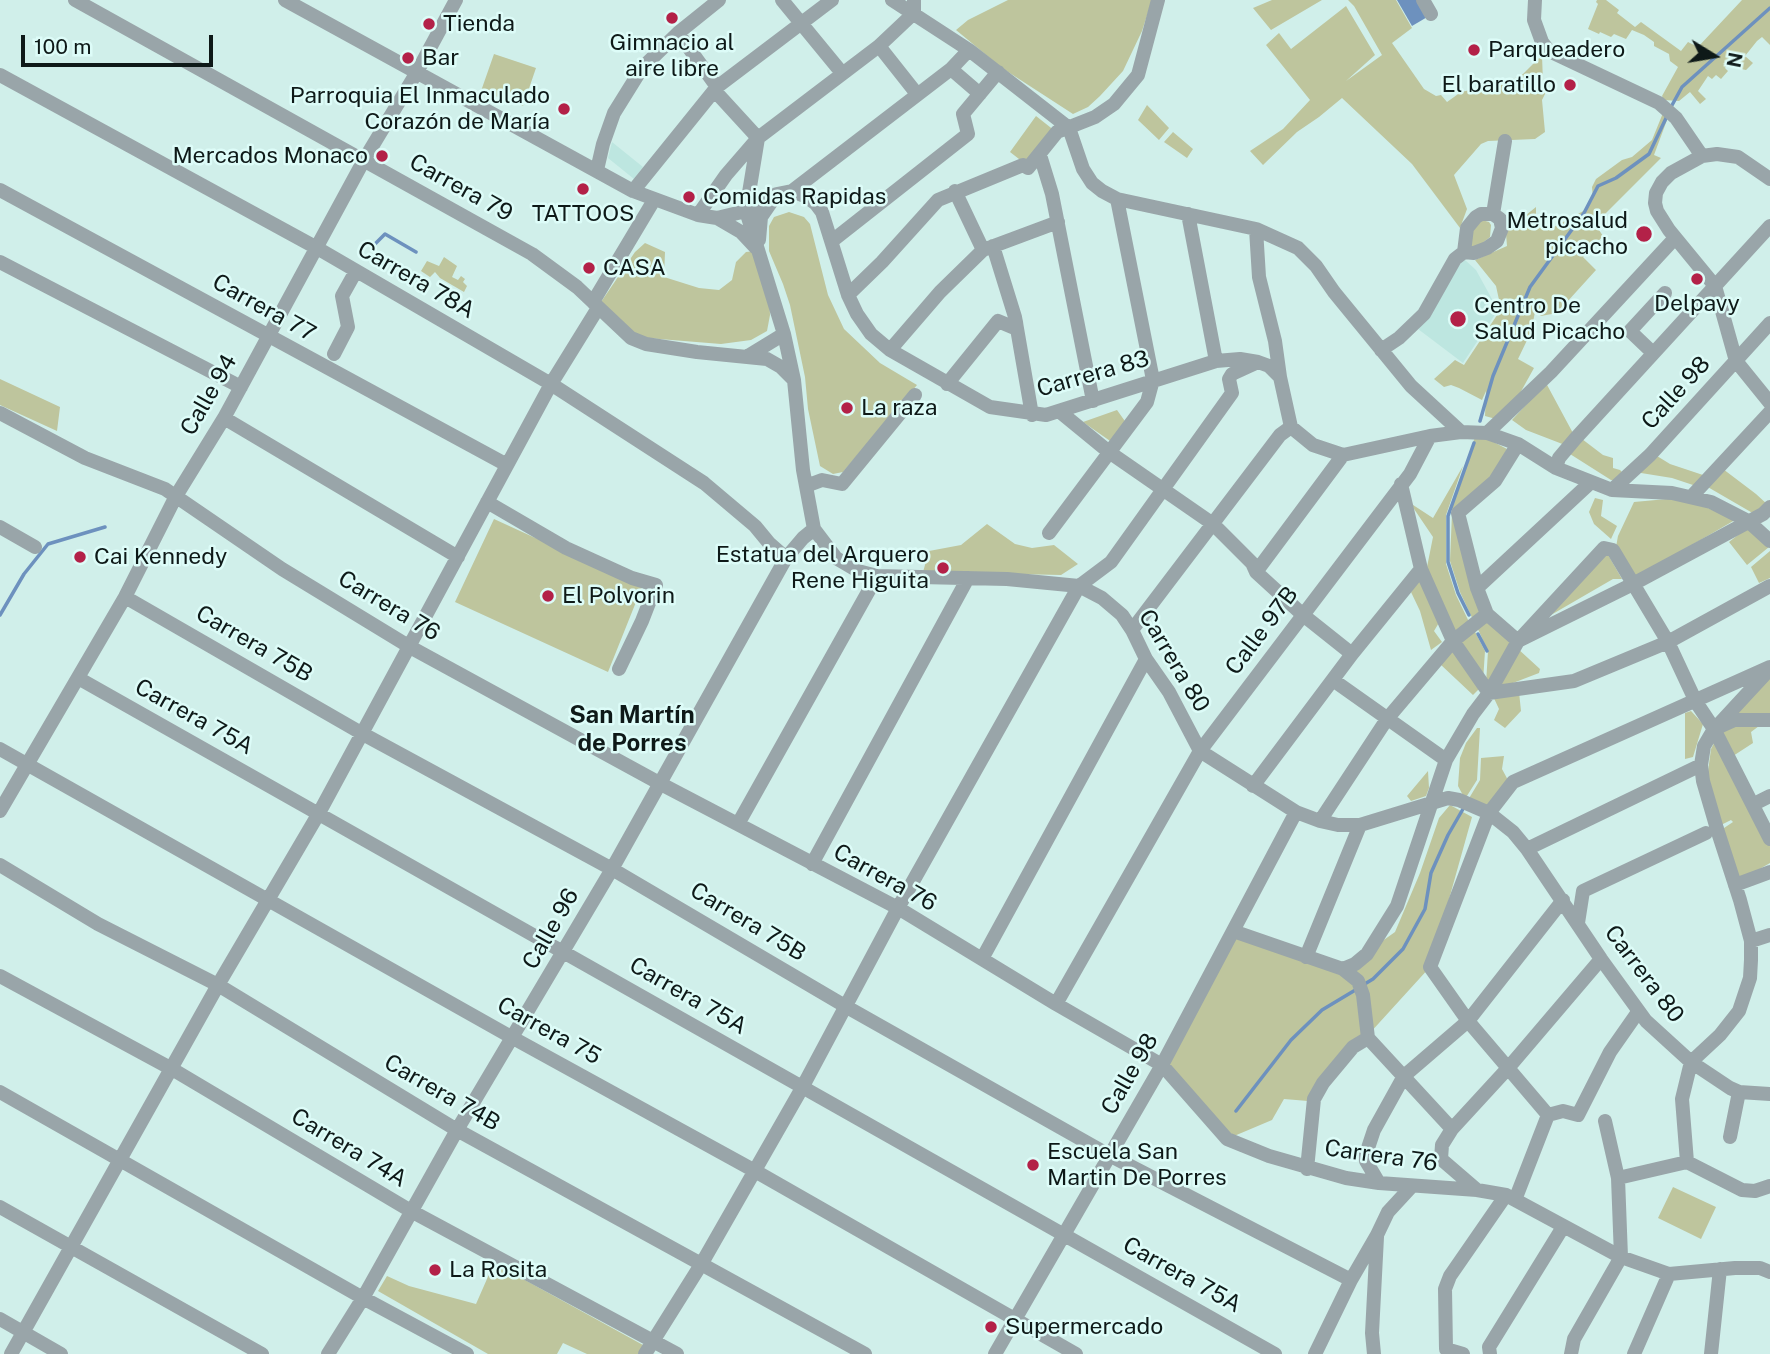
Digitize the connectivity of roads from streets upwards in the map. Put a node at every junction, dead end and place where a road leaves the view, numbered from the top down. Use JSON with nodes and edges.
{"nodes":[{"id":1,"x":75,"y":0,"type":"edge"},
{"id":2,"x":285,"y":0,"type":"edge"},
{"id":3,"x":456,"y":0,"type":"edge"},
{"id":4,"x":719,"y":0,"type":"edge"},
{"id":5,"x":782,"y":0,"type":"edge"},
{"id":6,"x":832,"y":0,"type":"edge"},
{"id":7,"x":892,"y":0,"type":"edge"},
{"id":8,"x":1158,"y":0,"type":"edge"},
{"id":9,"x":1423,"y":0,"type":"edge"},
{"id":10,"x":1535,"y":0,"type":"edge"},
{"id":11,"x":914,"y":6,"type":"edge"},
{"id":12,"x":1431,"y":14,"type":"dead end"},
{"id":13,"x":802,"y":23,"type":"junction"},
{"id":14,"x":678,"y":33,"type":"junction"},
{"id":15,"x":878,"y":46,"type":"junction"},
{"id":16,"x":969,"y":50,"type":"junction"},
{"id":17,"x":951,"y":69,"type":"junction"},
{"id":18,"x":417,"y":72,"type":"junction"},
{"id":19,"x":998,"y":72,"type":"junction"},
{"id":20,"x":842,"y":73,"type":"junction"},
{"id":21,"x":0,"y":75,"type":"edge"},
{"id":22,"x":715,"y":89,"type":"junction"},
{"id":23,"x":917,"y":94,"type":"junction"},
{"id":24,"x":980,"y":94,"type":"junction"},
{"id":25,"x":1069,"y":128,"type":"junction"},
{"id":26,"x":758,"y":138,"type":"junction"},
{"id":27,"x":1505,"y":141,"type":"dead end"},
{"id":28,"x":1040,"y":155,"type":"junction"},
{"id":29,"x":1702,"y":156,"type":"junction"},
{"id":30,"x":364,"y":160,"type":"junction"},
{"id":31,"x":597,"y":170,"type":"junction"},
{"id":32,"x":1770,"y":179,"type":"edge"},
{"id":33,"x":0,"y":190,"type":"edge"},
{"id":34,"x":633,"y":191,"type":"junction"},
{"id":35,"x":956,"y":191,"type":"junction"},
{"id":36,"x":784,"y":192,"type":"junction"},
{"id":37,"x":1117,"y":199,"type":"junction"},
{"id":38,"x":654,"y":200,"type":"junction"},
{"id":39,"x":746,"y":211,"type":"junction"},
{"id":40,"x":1188,"y":214,"type":"junction"},
{"id":41,"x":1493,"y":214,"type":"junction"},
{"id":42,"x":698,"y":215,"type":"junction"},
{"id":43,"x":717,"y":218,"type":"junction"},
{"id":44,"x":1058,"y":222,"type":"junction"},
{"id":45,"x":1770,"y":226,"type":"edge"},
{"id":46,"x":1256,"y":229,"type":"junction"},
{"id":47,"x":1675,"y":238,"type":"junction"},
{"id":48,"x":832,"y":241,"type":"junction"},
{"id":49,"x":317,"y":248,"type":"junction"},
{"id":50,"x":988,"y":248,"type":"junction"},
{"id":51,"x":759,"y":252,"type":"junction"},
{"id":52,"x":1464,"y":252,"type":"junction"},
{"id":53,"x":0,"y":262,"type":"edge"},
{"id":54,"x":356,"y":271,"type":"junction"},
{"id":55,"x":1715,"y":286,"type":"junction"},
{"id":56,"x":1665,"y":293,"type":"dead end"},
{"id":57,"x":848,"y":295,"type":"junction"},
{"id":58,"x":595,"y":305,"type":"junction"},
{"id":59,"x":1016,"y":323,"type":"junction"},
{"id":60,"x":1770,"y":323,"type":"edge"},
{"id":61,"x":784,"y":334,"type":"junction"},
{"id":62,"x":269,"y":336,"type":"junction"},
{"id":63,"x":890,"y":350,"type":"junction"},
{"id":64,"x":1381,"y":350,"type":"junction"},
{"id":65,"x":1653,"y":353,"type":"junction"},
{"id":66,"x":334,"y":355,"type":"dead end"},
{"id":67,"x":748,"y":356,"type":"junction"},
{"id":68,"x":1216,"y":361,"type":"junction"},
{"id":69,"x":1736,"y":361,"type":"junction"},
{"id":70,"x":1258,"y":362,"type":"junction"},
{"id":71,"x":1280,"y":377,"type":"junction"},
{"id":72,"x":794,"y":380,"type":"junction"},
{"id":73,"x":1153,"y":380,"type":"junction"},
{"id":74,"x":551,"y":384,"type":"junction"},
{"id":75,"x":947,"y":384,"type":"junction"},
{"id":76,"x":241,"y":387,"type":"junction"},
{"id":77,"x":915,"y":395,"type":"dead end"},
{"id":78,"x":1093,"y":401,"type":"junction"},
{"id":79,"x":1770,"y":403,"type":"edge"},
{"id":80,"x":1059,"y":411,"type":"junction"},
{"id":81,"x":1770,"y":412,"type":"edge"},
{"id":82,"x":0,"y":413,"type":"edge"},
{"id":83,"x":1032,"y":415,"type":"junction"},
{"id":84,"x":224,"y":418,"type":"junction"},
{"id":85,"x":1291,"y":427,"type":"junction"},
{"id":86,"x":1461,"y":432,"type":"junction"},
{"id":87,"x":1487,"y":433,"type":"junction"},
{"id":88,"x":1430,"y":436,"type":"junction"},
{"id":89,"x":1518,"y":444,"type":"junction"},
{"id":90,"x":1109,"y":452,"type":"junction"},
{"id":91,"x":1343,"y":455,"type":"junction"},
{"id":92,"x":507,"y":465,"type":"junction"},
{"id":93,"x":1556,"y":468,"type":"junction"},
{"id":94,"x":1590,"y":482,"type":"junction"},
{"id":95,"x":1402,"y":484,"type":"junction"},
{"id":96,"x":806,"y":486,"type":"junction"},
{"id":97,"x":1162,"y":489,"type":"junction"},
{"id":98,"x":1612,"y":490,"type":"junction"},
{"id":99,"x":176,"y":496,"type":"junction"},
{"id":100,"x":1692,"y":496,"type":"junction"},
{"id":101,"x":487,"y":502,"type":"junction"},
{"id":102,"x":1770,"y":507,"type":"edge"},
{"id":103,"x":1748,"y":521,"type":"junction"},
{"id":104,"x":1213,"y":524,"type":"junction"},
{"id":105,"x":0,"y":527,"type":"edge"},
{"id":106,"x":814,"y":529,"type":"junction"},
{"id":107,"x":1049,"y":533,"type":"dead end"},
{"id":108,"x":1770,"y":541,"type":"edge"},
{"id":109,"x":35,"y":547,"type":"dead end"},
{"id":110,"x":458,"y":557,"type":"junction"},
{"id":111,"x":786,"y":558,"type":"junction"},
{"id":112,"x":1421,"y":569,"type":"junction"},
{"id":113,"x":1256,"y":572,"type":"junction"},
{"id":114,"x":877,"y":576,"type":"junction"},
{"id":115,"x":968,"y":578,"type":"junction"},
{"id":116,"x":1633,"y":584,"type":"junction"},
{"id":117,"x":1079,"y":586,"type":"junction"},
{"id":118,"x":1770,"y":586,"type":"edge"},
{"id":119,"x":1476,"y":588,"type":"junction"},
{"id":120,"x":125,"y":597,"type":"junction"},
{"id":121,"x":1487,"y":614,"type":"junction"},
{"id":122,"x":1303,"y":615,"type":"junction"},
{"id":123,"x":1132,"y":630,"type":"junction"},
{"id":124,"x":1453,"y":641,"type":"junction"},
{"id":125,"x":1518,"y":641,"type":"junction"},
{"id":126,"x":1668,"y":642,"type":"junction"},
{"id":127,"x":410,"y":647,"type":"junction"},
{"id":128,"x":1352,"y":654,"type":"junction"},
{"id":129,"x":1146,"y":659,"type":"junction"},
{"id":130,"x":1770,"y":668,"type":"edge"},
{"id":131,"x":619,"y":669,"type":"dead end"},
{"id":132,"x":78,"y":678,"type":"junction"},
{"id":133,"x":1333,"y":680,"type":"junction"},
{"id":134,"x":1489,"y":693,"type":"junction"},
{"id":135,"x":1696,"y":702,"type":"junction"},
{"id":136,"x":1387,"y":719,"type":"junction"},
{"id":137,"x":1770,"y":720,"type":"edge"},
{"id":138,"x":1714,"y":729,"type":"junction"},
{"id":139,"x":363,"y":734,"type":"junction"},
{"id":140,"x":0,"y":749,"type":"edge"},
{"id":141,"x":1200,"y":751,"type":"junction"},
{"id":142,"x":1446,"y":760,"type":"junction"},
{"id":143,"x":27,"y":763,"type":"junction"},
{"id":144,"x":1701,"y":765,"type":"junction"},
{"id":145,"x":661,"y":784,"type":"junction"},
{"id":146,"x":1254,"y":786,"type":"junction"},
{"id":147,"x":1770,"y":796,"type":"edge"},
{"id":148,"x":1432,"y":804,"type":"junction"},
{"id":149,"x":1754,"y":804,"type":"junction"},
{"id":150,"x":0,"y":811,"type":"edge"},
{"id":151,"x":1296,"y":812,"type":"junction"},
{"id":152,"x":319,"y":813,"type":"junction"},
{"id":153,"x":1489,"y":813,"type":"junction"},
{"id":154,"x":1320,"y":821,"type":"junction"},
{"id":155,"x":738,"y":824,"type":"junction"},
{"id":156,"x":1360,"y":825,"type":"junction"},
{"id":157,"x":1706,"y":833,"type":"dead end"},
{"id":158,"x":1770,"y":839,"type":"edge"},
{"id":159,"x":1527,"y":849,"type":"junction"},
{"id":160,"x":812,"y":864,"type":"junction"},
{"id":161,"x":0,"y":865,"type":"edge"},
{"id":162,"x":612,"y":869,"type":"junction"},
{"id":163,"x":1770,"y":872,"type":"edge"},
{"id":164,"x":1735,"y":885,"type":"junction"},
{"id":165,"x":268,"y":898,"type":"junction"},
{"id":166,"x":1563,"y":900,"type":"junction"},
{"id":167,"x":898,"y":908,"type":"junction"},
{"id":168,"x":1578,"y":923,"type":"junction"},
{"id":169,"x":1233,"y":931,"type":"junction"},
{"id":170,"x":1770,"y":935,"type":"edge"},
{"id":171,"x":1751,"y":941,"type":"junction"},
{"id":172,"x":564,"y":951,"type":"junction"},
{"id":173,"x":1306,"y":957,"type":"junction"},
{"id":174,"x":982,"y":959,"type":"junction"},
{"id":175,"x":1601,"y":959,"type":"junction"},
{"id":176,"x":1343,"y":969,"type":"junction"},
{"id":177,"x":0,"y":976,"type":"edge"},
{"id":178,"x":218,"y":985,"type":"junction"},
{"id":179,"x":1056,"y":1004,"type":"junction"},
{"id":180,"x":845,"y":1006,"type":"junction"},
{"id":181,"x":1638,"y":1012,"type":"junction"},
{"id":182,"x":1468,"y":1021,"type":"junction"},
{"id":183,"x":513,"y":1038,"type":"junction"},
{"id":184,"x":1368,"y":1038,"type":"junction"},
{"id":185,"x":1691,"y":1062,"type":"junction"},
{"id":186,"x":1162,"y":1065,"type":"junction"},
{"id":187,"x":1509,"y":1067,"type":"junction"},
{"id":188,"x":172,"y":1069,"type":"junction"},
{"id":189,"x":1404,"y":1076,"type":"junction"},
{"id":190,"x":802,"y":1088,"type":"junction"},
{"id":191,"x":0,"y":1092,"type":"edge"},
{"id":192,"x":1739,"y":1092,"type":"junction"},
{"id":193,"x":1770,"y":1094,"type":"edge"},
{"id":194,"x":1548,"y":1115,"type":"junction"},
{"id":195,"x":1605,"y":1121,"type":"dead end"},
{"id":196,"x":1452,"y":1129,"type":"junction"},
{"id":197,"x":457,"y":1130,"type":"junction"},
{"id":198,"x":1730,"y":1137,"type":"dead end"},
{"id":199,"x":1109,"y":1155,"type":"junction"},
{"id":200,"x":121,"y":1161,"type":"junction"},
{"id":201,"x":1687,"y":1162,"type":"junction"},
{"id":202,"x":1307,"y":1169,"type":"junction"},
{"id":203,"x":755,"y":1171,"type":"junction"},
{"id":204,"x":1618,"y":1178,"type":"junction"},
{"id":205,"x":1379,"y":1184,"type":"junction"},
{"id":206,"x":1770,"y":1185,"type":"edge"},
{"id":207,"x":1412,"y":1186,"type":"junction"},
{"id":208,"x":1477,"y":1190,"type":"junction"},
{"id":209,"x":1510,"y":1198,"type":"junction"},
{"id":210,"x":0,"y":1207,"type":"edge"},
{"id":211,"x":411,"y":1211,"type":"junction"},
{"id":212,"x":1563,"y":1227,"type":"junction"},
{"id":213,"x":1063,"y":1235,"type":"junction"},
{"id":214,"x":1377,"y":1235,"type":"junction"},
{"id":215,"x":71,"y":1247,"type":"junction"},
{"id":216,"x":1621,"y":1257,"type":"junction"},
{"id":217,"x":702,"y":1263,"type":"junction"},
{"id":218,"x":1720,"y":1269,"type":"junction"},
{"id":219,"x":1770,"y":1272,"type":"edge"},
{"id":220,"x":1669,"y":1274,"type":"junction"},
{"id":221,"x":1351,"y":1280,"type":"junction"},
{"id":222,"x":363,"y":1298,"type":"junction"},
{"id":223,"x":0,"y":1319,"type":"edge"},
{"id":224,"x":1015,"y":1320,"type":"junction"},
{"id":225,"x":23,"y":1332,"type":"junction"},
{"id":226,"x":653,"y":1340,"type":"junction"},
{"id":227,"x":1572,"y":1353,"type":"edge"},
{"id":228,"x":10,"y":1354,"type":"edge"},
{"id":229,"x":61,"y":1354,"type":"edge"},
{"id":230,"x":262,"y":1354,"type":"edge"},
{"id":231,"x":328,"y":1354,"type":"edge"},
{"id":232,"x":467,"y":1354,"type":"edge"},
{"id":233,"x":645,"y":1354,"type":"edge"},
{"id":234,"x":677,"y":1354,"type":"edge"},
{"id":235,"x":865,"y":1354,"type":"edge"},
{"id":236,"x":995,"y":1354,"type":"edge"},
{"id":237,"x":1076,"y":1354,"type":"edge"},
{"id":238,"x":1275,"y":1354,"type":"edge"},
{"id":239,"x":1315,"y":1354,"type":"edge"},
{"id":240,"x":1374,"y":1354,"type":"edge"},
{"id":241,"x":1463,"y":1354,"type":"edge"},
{"id":242,"x":1490,"y":1354,"type":"edge"},
{"id":243,"x":1634,"y":1354,"type":"edge"},
{"id":244,"x":1711,"y":1354,"type":"edge"}],
"edges":[{"from":1,"to":30,"type":"street","name":"Carrera 79"},
{"from":2,"to":18,"type":"street"},
{"from":3,"to":18,"type":"street","name":"Calle 94"},
{"from":4,"to":14,"type":"street"},
{"from":5,"to":13,"type":"street"},
{"from":6,"to":13,"type":"street"},
{"from":7,"to":11,"type":"street"},
{"from":8,"to":25,"type":"street"},
{"from":9,"to":12,"type":"street"},
{"from":10,"to":29,"type":"street"},
{"from":11,"to":15,"type":"street"},
{"from":11,"to":16,"type":"street"},
{"from":13,"to":20,"type":"street"},
{"from":13,"to":22,"type":"street"},
{"from":14,"to":22,"type":"street"},
{"from":14,"to":31,"type":"street"},
{"from":15,"to":20,"type":"street"},
{"from":15,"to":23,"type":"street"},
{"from":16,"to":17,"type":"street"},
{"from":16,"to":19,"type":"street"},
{"from":17,"to":23,"type":"street"},
{"from":17,"to":24,"type":"street"},
{"from":18,"to":30,"type":"street","name":"Calle 94"},
{"from":18,"to":31,"type":"street"},
{"from":19,"to":24,"type":"street"},
{"from":19,"to":25,"type":"street"},
{"from":20,"to":26,"type":"street"},
{"from":21,"to":49,"type":"street","name":"Carrera 78A"},
{"from":22,"to":26,"type":"street"},
{"from":22,"to":34,"type":"street"},
{"from":23,"to":36,"type":"street"},
{"from":24,"to":48,"type":"street"},
{"from":25,"to":28,"type":"street"},
{"from":25,"to":37,"type":"street"},
{"from":26,"to":39,"type":"street"},
{"from":26,"to":42,"type":"street"},
{"from":27,"to":41,"type":"street"},
{"from":28,"to":35,"type":"street"},
{"from":28,"to":44,"type":"street"},
{"from":29,"to":32,"type":"street"},
{"from":29,"to":47,"type":"street"},
{"from":30,"to":49,"type":"street","name":"Calle 94"},
{"from":30,"to":58,"type":"street","name":"Carrera 79"},
{"from":31,"to":34,"type":"street"},
{"from":33,"to":62,"type":"street","name":"Carrera 77"},
{"from":34,"to":38,"type":"street"},
{"from":35,"to":50,"type":"street"},
{"from":35,"to":57,"type":"street"},
{"from":36,"to":39,"type":"street"},
{"from":36,"to":48,"type":"street","name":"Carrera 83"},
{"from":36,"to":51,"type":"street"},
{"from":37,"to":40,"type":"street"},
{"from":37,"to":73,"type":"street"},
{"from":38,"to":42,"type":"street"},
{"from":38,"to":58,"type":"street"},
{"from":39,"to":43,"type":"street"},
{"from":39,"to":51,"type":"street","name":"Carrera 80"},
{"from":40,"to":46,"type":"street"},
{"from":40,"to":68,"type":"street"},
{"from":41,"to":52,"type":"street"},
{"from":41,"to":52,"type":"street"},
{"from":42,"to":43,"type":"street"},
{"from":43,"to":51,"type":"street"},
{"from":44,"to":50,"type":"street"},
{"from":44,"to":78,"type":"street"},
{"from":45,"to":55,"type":"street"},
{"from":46,"to":64,"type":"street"},
{"from":46,"to":71,"type":"street"},
{"from":47,"to":55,"type":"street"},
{"from":47,"to":87,"type":"street"},
{"from":48,"to":57,"type":"street","name":"Carrera 83"},
{"from":49,"to":54,"type":"street","name":"Carrera 78A"},
{"from":49,"to":62,"type":"street","name":"Calle 94"},
{"from":50,"to":59,"type":"street"},
{"from":50,"to":63,"type":"street"},
{"from":51,"to":61,"type":"street","name":"Carrera 80"},
{"from":52,"to":64,"type":"street"},
{"from":53,"to":76,"type":"street"},
{"from":54,"to":66,"type":"street"},
{"from":54,"to":74,"type":"street","name":"Carrera 78A"},
{"from":55,"to":65,"type":"street"},
{"from":55,"to":69,"type":"street"},
{"from":56,"to":65,"type":"street"},
{"from":57,"to":63,"type":"street","name":"Carrera 83"},
{"from":58,"to":67,"type":"street","name":"Carrera 79"},
{"from":58,"to":74,"type":"street"},
{"from":59,"to":75,"type":"street"},
{"from":59,"to":83,"type":"street"},
{"from":60,"to":69,"type":"street","name":"Calle 98"},
{"from":61,"to":67,"type":"street"},
{"from":61,"to":72,"type":"street","name":"Carrera 80"},
{"from":62,"to":76,"type":"street","name":"Calle 94"},
{"from":62,"to":92,"type":"street","name":"Carrera 77"},
{"from":63,"to":75,"type":"street","name":"Carrera 83"},
{"from":64,"to":86,"type":"street"},
{"from":65,"to":93,"type":"street"},
{"from":67,"to":72,"type":"street","name":"Carrera 79"},
{"from":68,"to":70,"type":"street","name":"Carrera 83"},
{"from":68,"to":73,"type":"street","name":"Carrera 83"},
{"from":69,"to":79,"type":"street"},
{"from":69,"to":98,"type":"street","name":"Calle 98"},
{"from":70,"to":71,"type":"street"},
{"from":70,"to":97,"type":"street"},
{"from":71,"to":85,"type":"street"},
{"from":72,"to":96,"type":"street","name":"Carrera 80"},
{"from":73,"to":78,"type":"street","name":"Carrera 83"},
{"from":73,"to":90,"type":"street"},
{"from":74,"to":92,"type":"street"},
{"from":74,"to":111,"type":"street","name":"Carrera 78A"},
{"from":75,"to":83,"type":"street","name":"Carrera 83"},
{"from":76,"to":84,"type":"street","name":"Calle 94"},
{"from":77,"to":96,"type":"street"},
{"from":78,"to":80,"type":"street","name":"Carrera 83"},
{"from":80,"to":83,"type":"street","name":"Carrera 83"},
{"from":80,"to":90,"type":"street"},
{"from":81,"to":100,"type":"street"},
{"from":82,"to":99,"type":"street","name":"Carrera 76"},
{"from":84,"to":99,"type":"street","name":"Calle 94"},
{"from":84,"to":110,"type":"street"},
{"from":85,"to":91,"type":"street"},
{"from":85,"to":104,"type":"street"},
{"from":86,"to":87,"type":"street"},
{"from":86,"to":88,"type":"street"},
{"from":87,"to":89,"type":"street"},
{"from":88,"to":91,"type":"street"},
{"from":88,"to":95,"type":"street","name":"Calle 97B"},
{"from":89,"to":93,"type":"street"},
{"from":89,"to":119,"type":"street"},
{"from":90,"to":97,"type":"street"},
{"from":90,"to":107,"type":"street"},
{"from":91,"to":113,"type":"street"},
{"from":92,"to":101,"type":"street"},
{"from":93,"to":94,"type":"street"},
{"from":94,"to":98,"type":"street"},
{"from":94,"to":119,"type":"street"},
{"from":95,"to":112,"type":"street"},
{"from":95,"to":122,"type":"street","name":"Calle 97B"},
{"from":96,"to":106,"type":"street","name":"Carrera 80"},
{"from":97,"to":104,"type":"street"},
{"from":97,"to":117,"type":"street"},
{"from":98,"to":100,"type":"street"},
{"from":99,"to":120,"type":"street","name":"Calle 94"},
{"from":99,"to":127,"type":"street","name":"Carrera 76"},
{"from":100,"to":103,"type":"street"},
{"from":101,"to":110,"type":"street"},
{"from":101,"to":131,"type":"street"},
{"from":102,"to":103,"type":"street"},
{"from":103,"to":108,"type":"street"},
{"from":103,"to":116,"type":"street"},
{"from":104,"to":113,"type":"street"},
{"from":104,"to":123,"type":"street"},
{"from":105,"to":109,"type":"street"},
{"from":106,"to":111,"type":"street","name":"Calle 96"},
{"from":106,"to":114,"type":"street","name":"Carrera 80"},
{"from":110,"to":127,"type":"street"},
{"from":111,"to":145,"type":"street","name":"Calle 96"},
{"from":112,"to":124,"type":"street"},
{"from":112,"to":128,"type":"street"},
{"from":113,"to":122,"type":"street"},
{"from":114,"to":115,"type":"street","name":"Carrera 80"},
{"from":114,"to":155,"type":"street"},
{"from":115,"to":117,"type":"street","name":"Carrera 80"},
{"from":115,"to":160,"type":"street"},
{"from":116,"to":125,"type":"street"},
{"from":116,"to":125,"type":"street"},
{"from":116,"to":126,"type":"street"},
{"from":117,"to":123,"type":"street","name":"Carrera 80"},
{"from":117,"to":167,"type":"street"},
{"from":118,"to":126,"type":"street"},
{"from":119,"to":121,"type":"street"},
{"from":120,"to":132,"type":"street","name":"Calle 94"},
{"from":120,"to":139,"type":"street","name":"Carrera 75B"},
{"from":121,"to":124,"type":"street"},
{"from":121,"to":125,"type":"street"},
{"from":122,"to":128,"type":"street"},
{"from":122,"to":141,"type":"street","name":"Calle 97B"},
{"from":123,"to":129,"type":"street","name":"Carrera 80"},
{"from":124,"to":134,"type":"street"},
{"from":124,"to":136,"type":"street"},
{"from":125,"to":134,"type":"street"},
{"from":126,"to":134,"type":"street"},
{"from":126,"to":135,"type":"street"},
{"from":127,"to":139,"type":"street"},
{"from":127,"to":145,"type":"street","name":"Carrera 76"},
{"from":128,"to":133,"type":"street"},
{"from":129,"to":141,"type":"street","name":"Carrera 80"},
{"from":129,"to":174,"type":"street"},
{"from":130,"to":135,"type":"street"},
{"from":130,"to":138,"type":"street"},
{"from":132,"to":143,"type":"street","name":"Calle 94"},
{"from":132,"to":152,"type":"street","name":"Carrera 75A"},
{"from":133,"to":136,"type":"street"},
{"from":133,"to":146,"type":"street"},
{"from":134,"to":142,"type":"street"},
{"from":135,"to":138,"type":"street"},
{"from":135,"to":153,"type":"street"},
{"from":136,"to":142,"type":"street"},
{"from":136,"to":154,"type":"street"},
{"from":137,"to":138,"type":"street"},
{"from":138,"to":144,"type":"street"},
{"from":138,"to":149,"type":"street"},
{"from":139,"to":152,"type":"street"},
{"from":139,"to":162,"type":"street","name":"Carrera 75B"},
{"from":140,"to":143,"type":"street","name":"Carrera 75"},
{"from":141,"to":146,"type":"street","name":"Carrera 80"},
{"from":141,"to":179,"type":"street","name":"Calle 97B"},
{"from":142,"to":148,"type":"street"},
{"from":143,"to":150,"type":"street","name":"Calle 94"},
{"from":143,"to":165,"type":"street","name":"Carrera 75"},
{"from":144,"to":159,"type":"street"},
{"from":144,"to":164,"type":"street"},
{"from":145,"to":155,"type":"street","name":"Carrera 76"},
{"from":145,"to":162,"type":"street","name":"Calle 96"},
{"from":146,"to":151,"type":"street","name":"Carrera 80"},
{"from":147,"to":149,"type":"street"},
{"from":148,"to":153,"type":"street","name":"Carrera 80"},
{"from":148,"to":156,"type":"street","name":"Carrera 80"},
{"from":148,"to":176,"type":"street"},
{"from":149,"to":158,"type":"street"},
{"from":151,"to":154,"type":"street","name":"Carrera 80"},
{"from":151,"to":169,"type":"street","name":"Calle 98"},
{"from":152,"to":165,"type":"street"},
{"from":152,"to":172,"type":"street","name":"Carrera 75A"},
{"from":153,"to":159,"type":"street","name":"Carrera 80"},
{"from":153,"to":182,"type":"street"},
{"from":154,"to":156,"type":"street","name":"Carrera 80"},
{"from":155,"to":160,"type":"street","name":"Carrera 76"},
{"from":156,"to":173,"type":"street"},
{"from":157,"to":168,"type":"street"},
{"from":159,"to":166,"type":"street","name":"Carrera 80"},
{"from":160,"to":167,"type":"street","name":"Carrera 76"},
{"from":161,"to":178,"type":"street","name":"Carrera 74B"},
{"from":162,"to":172,"type":"street","name":"Calle 96"},
{"from":162,"to":180,"type":"street","name":"Carrera 75B"},
{"from":163,"to":164,"type":"street"},
{"from":164,"to":171,"type":"street"},
{"from":165,"to":178,"type":"street"},
{"from":165,"to":183,"type":"street","name":"Carrera 75"},
{"from":166,"to":168,"type":"street","name":"Carrera 80"},
{"from":166,"to":182,"type":"street"},
{"from":167,"to":174,"type":"street","name":"Carrera 76"},
{"from":167,"to":180,"type":"street"},
{"from":168,"to":175,"type":"street","name":"Carrera 80"},
{"from":169,"to":173,"type":"street"},
{"from":169,"to":186,"type":"street","name":"Calle 98"},
{"from":170,"to":171,"type":"street"},
{"from":171,"to":185,"type":"street"},
{"from":172,"to":183,"type":"street","name":"Calle 96"},
{"from":172,"to":190,"type":"street","name":"Carrera 75A"},
{"from":173,"to":176,"type":"street"},
{"from":174,"to":179,"type":"street","name":"Carrera 76"},
{"from":175,"to":181,"type":"street","name":"Carrera 80"},
{"from":175,"to":187,"type":"street"},
{"from":176,"to":184,"type":"street"},
{"from":177,"to":188,"type":"street","name":"Carrera 74A"},
{"from":178,"to":188,"type":"street"},
{"from":178,"to":197,"type":"street","name":"Carrera 74B"},
{"from":179,"to":186,"type":"street","name":"Carrera 76"},
{"from":180,"to":190,"type":"street"},
{"from":180,"to":199,"type":"street","name":"Carrera 75B"},
{"from":181,"to":185,"type":"street","name":"Carrera 80"},
{"from":181,"to":194,"type":"street"},
{"from":182,"to":187,"type":"street"},
{"from":182,"to":189,"type":"street"},
{"from":183,"to":197,"type":"street","name":"Calle 96"},
{"from":183,"to":203,"type":"street","name":"Carrera 75"},
{"from":184,"to":189,"type":"street"},
{"from":184,"to":202,"type":"street"},
{"from":185,"to":192,"type":"street","name":"Carrera 80"},
{"from":185,"to":201,"type":"street"},
{"from":186,"to":199,"type":"street","name":"Calle 98"},
{"from":186,"to":202,"type":"street","name":"Carrera 76"},
{"from":187,"to":194,"type":"street"},
{"from":187,"to":196,"type":"street"},
{"from":188,"to":200,"type":"street"},
{"from":188,"to":211,"type":"street","name":"Carrera 74A"},
{"from":189,"to":196,"type":"street"},
{"from":189,"to":205,"type":"street"},
{"from":190,"to":203,"type":"street"},
{"from":190,"to":213,"type":"street","name":"Carrera 75A"},
{"from":191,"to":200,"type":"street"},
{"from":192,"to":193,"type":"street"},
{"from":192,"to":198,"type":"street"},
{"from":194,"to":209,"type":"street"},
{"from":195,"to":204,"type":"street"},
{"from":196,"to":208,"type":"street"},
{"from":197,"to":211,"type":"street","name":"Calle 96"},
{"from":197,"to":217,"type":"street","name":"Carrera 74B"},
{"from":199,"to":213,"type":"street","name":"Calle 98"},
{"from":199,"to":221,"type":"street","name":"Carrera 75B"},
{"from":200,"to":215,"type":"street"},
{"from":200,"to":222,"type":"street"},
{"from":201,"to":204,"type":"street"},
{"from":201,"to":206,"type":"street"},
{"from":202,"to":205,"type":"street","name":"Carrera 76"},
{"from":203,"to":217,"type":"street"},
{"from":203,"to":224,"type":"street","name":"Carrera 75"},
{"from":204,"to":216,"type":"street"},
{"from":205,"to":207,"type":"street","name":"Carrera 76"},
{"from":207,"to":208,"type":"street","name":"Carrera 76"},
{"from":207,"to":214,"type":"street"},
{"from":208,"to":209,"type":"street","name":"Carrera 76"},
{"from":209,"to":212,"type":"street","name":"Carrera 76"},
{"from":209,"to":241,"type":"street"},
{"from":210,"to":215,"type":"street"},
{"from":211,"to":222,"type":"street","name":"Calle 96"},
{"from":211,"to":226,"type":"street","name":"Carrera 74A"},
{"from":212,"to":216,"type":"street","name":"Carrera 76"},
{"from":212,"to":242,"type":"street"},
{"from":213,"to":224,"type":"street","name":"Calle 98"},
{"from":213,"to":238,"type":"street","name":"Carrera 75A"},
{"from":214,"to":221,"type":"street"},
{"from":214,"to":240,"type":"street"},
{"from":215,"to":225,"type":"street"},
{"from":215,"to":230,"type":"street"},
{"from":216,"to":220,"type":"street","name":"Carrera 76"},
{"from":216,"to":227,"type":"street"},
{"from":217,"to":226,"type":"street"},
{"from":217,"to":235,"type":"street","name":"Carrera 74B"},
{"from":218,"to":219,"type":"street","name":"Carrera 76"},
{"from":218,"to":220,"type":"street","name":"Carrera 76"},
{"from":218,"to":244,"type":"street"},
{"from":220,"to":243,"type":"street"},
{"from":221,"to":239,"type":"street"},
{"from":222,"to":231,"type":"street","name":"Calle 96"},
{"from":222,"to":232,"type":"street"},
{"from":223,"to":225,"type":"street"},
{"from":224,"to":236,"type":"street","name":"Calle 98"},
{"from":224,"to":237,"type":"street","name":"Carrera 75"},
{"from":225,"to":228,"type":"street"},
{"from":225,"to":229,"type":"street"},
{"from":226,"to":233,"type":"street"},
{"from":226,"to":234,"type":"street","name":"Carrera 74A"}]}
